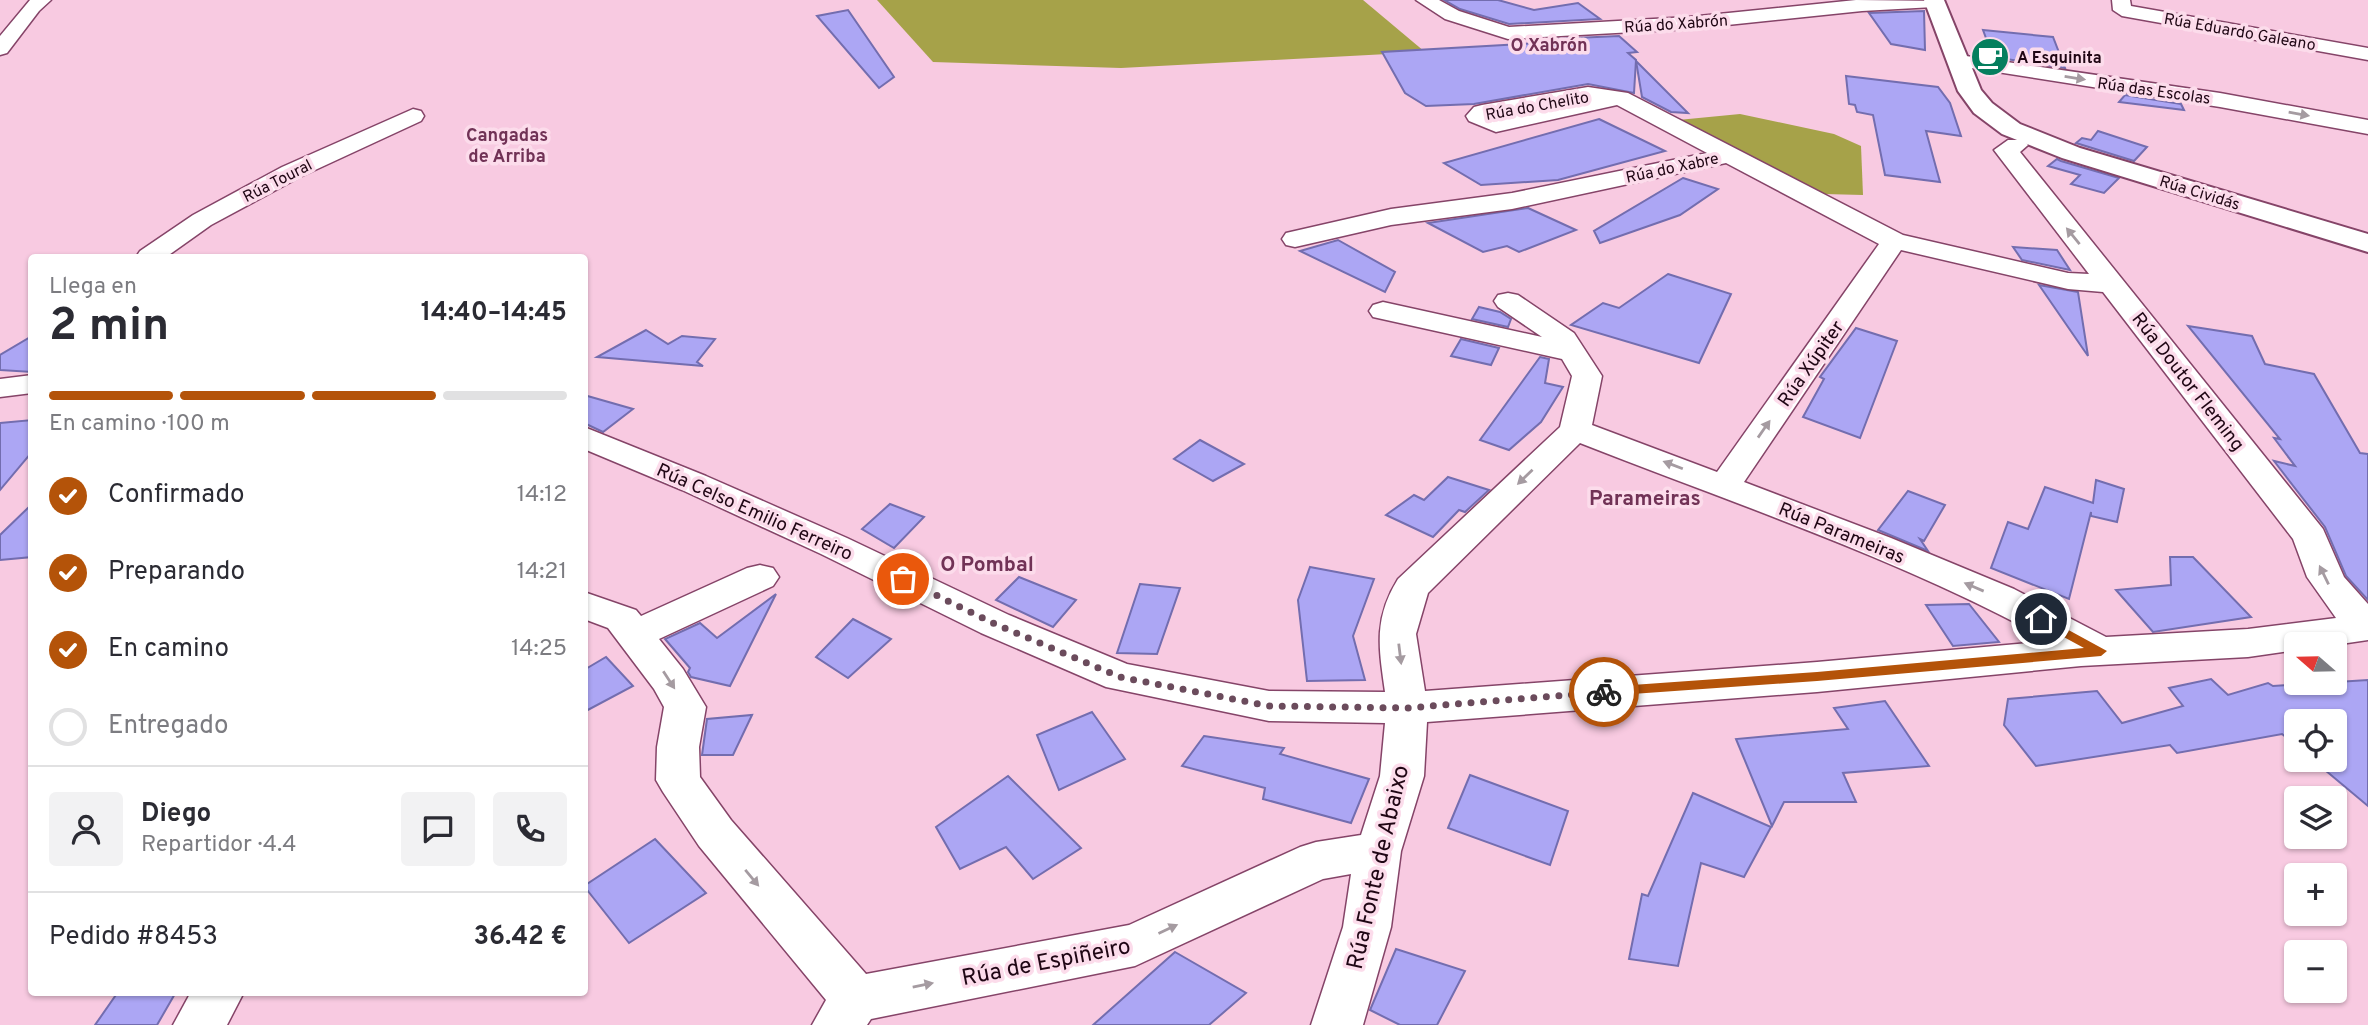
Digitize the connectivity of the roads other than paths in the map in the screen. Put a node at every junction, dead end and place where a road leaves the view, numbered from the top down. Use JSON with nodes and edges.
{"nodes":[{"id":1,"x":42,"y":0,"type":"edge"},
{"id":2,"x":1425,"y":0,"type":"edge"},
{"id":3,"x":2121,"y":0,"type":"edge"},
{"id":4,"x":2148,"y":0,"type":"edge"},
{"id":5,"x":1934,"y":1,"type":"edge"},
{"id":6,"x":2368,"y":36,"type":"edge"},
{"id":7,"x":0,"y":49,"type":"edge"},
{"id":8,"x":2368,"y":54,"type":"edge"},
{"id":9,"x":1959,"y":61,"type":"junction"},
{"id":10,"x":1620,"y":98,"type":"junction"},
{"id":11,"x":2368,"y":103,"type":"edge"},
{"id":12,"x":413,"y":116,"type":"dead end"},
{"id":13,"x":2358,"y":125,"type":"edge"},
{"id":14,"x":2020,"y":138,"type":"junction"},
{"id":15,"x":1729,"y":155,"type":"junction"},
{"id":16,"x":1295,"y":239,"type":"dead end"},
{"id":17,"x":1894,"y":241,"type":"junction"},
{"id":18,"x":2368,"y":243,"type":"edge"},
{"id":19,"x":153,"y":254,"type":"edge"},
{"id":20,"x":2112,"y":284,"type":"junction"},
{"id":21,"x":1508,"y":301,"type":"dead end"},
{"id":22,"x":1383,"y":311,"type":"dead end"},
{"id":23,"x":1573,"y":353,"type":"junction"},
{"id":24,"x":28,"y":384,"type":"edge"},
{"id":25,"x":0,"y":388,"type":"edge"},
{"id":26,"x":1575,"y":430,"type":"junction"},
{"id":27,"x":588,"y":439,"type":"edge"},
{"id":28,"x":1725,"y":485,"type":"junction"},
{"id":29,"x":760,"y":577,"type":"dead end"},
{"id":30,"x":588,"y":606,"type":"edge"},
{"id":31,"x":2368,"y":626,"type":"edge"},
{"id":32,"x":634,"y":635,"type":"junction"},
{"id":33,"x":2101,"y":651,"type":"junction"},
{"id":34,"x":1407,"y":708,"type":"junction"},
{"id":35,"x":1378,"y":851,"type":"junction"},
{"id":36,"x":217,"y":996,"type":"edge"},
{"id":37,"x":847,"y":1012,"type":"edge"},
{"id":38,"x":199,"y":1025,"type":"edge"},
{"id":39,"x":1337,"y":1025,"type":"edge"}],
"edges":[{"from":1,"to":7,"type":"street"},
{"from":2,"to":5,"type":"street","name":"Rúa do Xabrón"},
{"from":3,"to":8,"type":"street","name":"Rúa Eduardo Galeano"},
{"from":4,"to":6,"type":"street","name":"Rúa Eduardo Galeano"},
{"from":5,"to":9,"type":"main road"},
{"from":9,"to":13,"type":"street","name":"Rúa das Escolas","one_way":true},
{"from":9,"to":14,"type":"main road"},
{"from":10,"to":10,"type":"street","name":"Rúa do Chelito"},
{"from":10,"to":15,"type":"street","name":"Rúa do Chelito"},
{"from":11,"to":13,"type":"street","name":"Rúa das Escolas"},
{"from":12,"to":19,"type":"street","name":"Rúa Toural"},
{"from":14,"to":18,"type":"main road","name":"Rúa Cividás"},
{"from":20,"to":14,"type":"street","name":"Rúa Doutor Fleming","one_way":true},
{"from":15,"to":16,"type":"street","name":"Rúa do Xabre"},
{"from":15,"to":17,"type":"street","name":"Rúa do Xabre"},
{"from":17,"to":20,"type":"street","name":"Rúa do Xabre"},
{"from":28,"to":17,"type":"street","name":"Rúa Xúpiter","one_way":true},
{"from":31,"to":20,"type":"street","name":"Rúa Doutor Fleming","one_way":true},
{"from":21,"to":23,"type":"street"},
{"from":22,"to":23,"type":"street"},
{"from":23,"to":26,"type":"street"},
{"from":24,"to":25,"type":"street"},
{"from":28,"to":26,"type":"street","name":"Rúa Parameiras","one_way":true},
{"from":26,"to":34,"type":"street","one_way":true},
{"from":27,"to":34,"type":"street","name":"Rúa Celso Emilio Ferreiro"},
{"from":33,"to":28,"type":"street","name":"Rúa Parameiras","one_way":true},
{"from":29,"to":32,"type":"street"},
{"from":30,"to":32,"type":"street"},
{"from":31,"to":33,"type":"street","name":"Rúa Celso Emilio Ferreiro"},
{"from":32,"to":37,"type":"street","one_way":true},
{"from":33,"to":34,"type":"street","name":"Rúa Celso Emilio Ferreiro"},
{"from":34,"to":35,"type":"street","name":"Rúa Fonte de Abaixo"},
{"from":37,"to":35,"type":"street","name":"Rúa de Espiñeiro","one_way":true},
{"from":35,"to":39,"type":"street","name":"Rúa Fonte de Abaixo"},
{"from":36,"to":38,"type":"street"}]}
